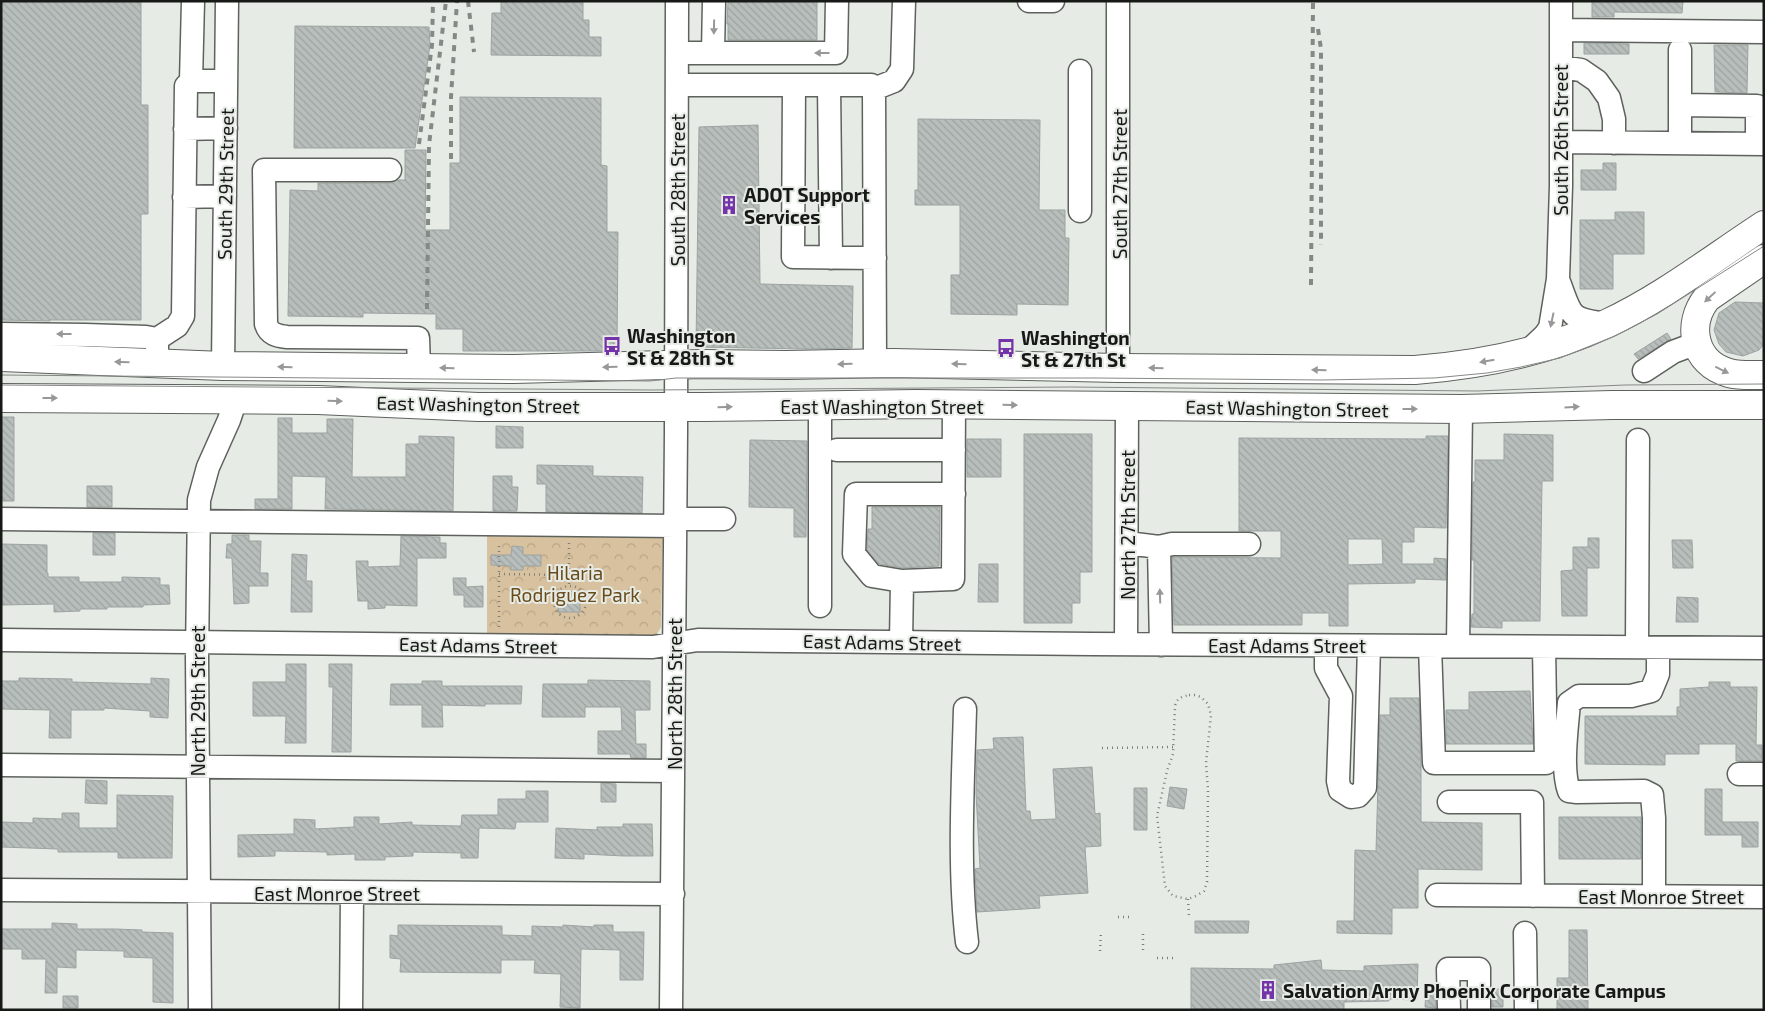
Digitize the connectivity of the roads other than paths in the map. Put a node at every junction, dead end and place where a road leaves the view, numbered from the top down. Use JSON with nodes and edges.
{"nodes":[{"id":1,"x":193,"y":1,"type":"edge"},
{"id":2,"x":227,"y":1,"type":"edge"},
{"id":3,"x":677,"y":1,"type":"edge"},
{"id":4,"x":714,"y":1,"type":"edge"},
{"id":5,"x":837,"y":1,"type":"edge"},
{"id":6,"x":904,"y":1,"type":"edge"},
{"id":7,"x":1029,"y":1,"type":"edge"},
{"id":8,"x":1053,"y":1,"type":"edge"},
{"id":9,"x":1118,"y":1,"type":"edge"},
{"id":10,"x":1561,"y":1,"type":"edge"},
{"id":11,"x":1561,"y":30,"type":"junction"},
{"id":12,"x":1764,"y":32,"type":"edge"},
{"id":13,"x":1680,"y":50,"type":"dead end"},
{"id":14,"x":677,"y":53,"type":"junction"},
{"id":15,"x":713,"y":53,"type":"junction"},
{"id":16,"x":1561,"y":67,"type":"junction"},
{"id":17,"x":1080,"y":71,"type":"dead end"},
{"id":18,"x":191,"y":81,"type":"junction"},
{"id":19,"x":226,"y":81,"type":"junction"},
{"id":20,"x":677,"y":85,"type":"junction"},
{"id":21,"x":794,"y":85,"type":"junction"},
{"id":22,"x":829,"y":85,"type":"junction"},
{"id":23,"x":874,"y":89,"type":"junction"},
{"id":24,"x":1680,"y":105,"type":"junction"},
{"id":25,"x":226,"y":128,"type":"junction"},
{"id":26,"x":185,"y":129,"type":"junction"},
{"id":27,"x":1561,"y":142,"type":"junction"},
{"id":28,"x":1614,"y":143,"type":"junction"},
{"id":29,"x":1680,"y":143,"type":"junction"},
{"id":30,"x":1760,"y":144,"type":"edge"},
{"id":31,"x":390,"y":170,"type":"dead end"},
{"id":32,"x":225,"y":196,"type":"junction"},
{"id":33,"x":184,"y":197,"type":"junction"},
{"id":34,"x":1080,"y":211,"type":"dead end"},
{"id":35,"x":1764,"y":225,"type":"edge"},
{"id":36,"x":1764,"y":253,"type":"edge"},
{"id":37,"x":831,"y":258,"type":"junction"},
{"id":38,"x":875,"y":258,"type":"junction"},
{"id":39,"x":1764,"y":259,"type":"edge"},
{"id":40,"x":1558,"y":278,"type":"junction"},
{"id":41,"x":1606,"y":324,"type":"junction"},
{"id":42,"x":1,"y":334,"type":"edge"},
{"id":43,"x":1696,"y":341,"type":"junction"},
{"id":44,"x":157,"y":351,"type":"junction"},
{"id":45,"x":1527,"y":352,"type":"junction"},
{"id":46,"x":1,"y":357,"type":"edge"},
{"id":47,"x":875,"y":363,"type":"junction"},
{"id":48,"x":223,"y":366,"type":"junction"},
{"id":49,"x":418,"y":368,"type":"junction"},
{"id":50,"x":1118,"y":368,"type":"junction"},
{"id":51,"x":676,"y":371,"type":"junction"},
{"id":52,"x":1644,"y":371,"type":"dead end"},
{"id":53,"x":1764,"y":375,"type":"edge"},
{"id":54,"x":1764,"y":395,"type":"edge"},
{"id":55,"x":1,"y":398,"type":"edge"},
{"id":56,"x":236,"y":399,"type":"junction"},
{"id":57,"x":954,"y":404,"type":"junction"},
{"id":58,"x":1612,"y":405,"type":"junction"},
{"id":59,"x":1764,"y":405,"type":"edge"},
{"id":60,"x":820,"y":406,"type":"junction"},
{"id":61,"x":1127,"y":406,"type":"junction"},
{"id":62,"x":676,"y":407,"type":"junction"},
{"id":63,"x":1461,"y":409,"type":"junction"},
{"id":64,"x":1638,"y":440,"type":"dead end"},
{"id":65,"x":837,"y":450,"type":"dead end"},
{"id":66,"x":954,"y":450,"type":"junction"},
{"id":67,"x":954,"y":494,"type":"junction"},
{"id":68,"x":724,"y":519,"type":"dead end"},
{"id":69,"x":1,"y":520,"type":"edge"},
{"id":70,"x":199,"y":521,"type":"junction"},
{"id":71,"x":675,"y":522,"type":"junction"},
{"id":72,"x":1127,"y":542,"type":"junction"},
{"id":73,"x":1249,"y":544,"type":"dead end"},
{"id":74,"x":1159,"y":547,"type":"junction"},
{"id":75,"x":902,"y":581,"type":"junction"},
{"id":76,"x":820,"y":606,"type":"dead end"},
{"id":77,"x":1,"y":640,"type":"edge"},
{"id":78,"x":674,"y":642,"type":"junction"},
{"id":79,"x":901,"y":642,"type":"junction"},
{"id":80,"x":197,"y":643,"type":"junction"},
{"id":81,"x":1126,"y":644,"type":"junction"},
{"id":82,"x":1161,"y":645,"type":"junction"},
{"id":83,"x":1326,"y":646,"type":"junction"},
{"id":84,"x":1369,"y":646,"type":"junction"},
{"id":85,"x":1430,"y":646,"type":"junction"},
{"id":86,"x":1458,"y":646,"type":"junction"},
{"id":87,"x":1544,"y":647,"type":"junction"},
{"id":88,"x":1647,"y":647,"type":"junction"},
{"id":89,"x":1764,"y":648,"type":"edge"},
{"id":90,"x":965,"y":709,"type":"dead end"},
{"id":91,"x":1,"y":765,"type":"edge"},
{"id":92,"x":197,"y":766,"type":"junction"},
{"id":93,"x":673,"y":771,"type":"junction"},
{"id":94,"x":1739,"y":774,"type":"dead end"},
{"id":95,"x":1764,"y":774,"type":"edge"},
{"id":96,"x":1448,"y":802,"type":"dead end"},
{"id":97,"x":1,"y":890,"type":"edge"},
{"id":98,"x":198,"y":892,"type":"junction"},
{"id":99,"x":352,"y":892,"type":"junction"},
{"id":100,"x":673,"y":894,"type":"junction"},
{"id":101,"x":1437,"y":896,"type":"dead end"},
{"id":102,"x":1533,"y":896,"type":"junction"},
{"id":103,"x":1654,"y":896,"type":"junction"},
{"id":104,"x":1764,"y":896,"type":"edge"},
{"id":105,"x":1526,"y":933,"type":"dead end"},
{"id":106,"x":966,"y":942,"type":"dead end"},
{"id":107,"x":200,"y":1010,"type":"edge"},
{"id":108,"x":351,"y":1010,"type":"edge"},
{"id":109,"x":671,"y":1010,"type":"edge"},
{"id":110,"x":1449,"y":1010,"type":"edge"},
{"id":111,"x":1478,"y":1010,"type":"edge"},
{"id":112,"x":1526,"y":1010,"type":"edge"}],
"edges":[{"from":1,"to":18,"type":"street"},
{"from":2,"to":19,"type":"street","name":"South 29th Street"},
{"from":3,"to":14,"type":"street","name":"South 28th Street"},
{"from":4,"to":15,"type":"street","one_way":true},
{"from":5,"to":15,"type":"street","one_way":true},
{"from":6,"to":23,"type":"street"},
{"from":7,"to":8,"type":"street"},
{"from":9,"to":50,"type":"street","name":"South 27th Street"},
{"from":10,"to":11,"type":"street","name":"South 26th Street"},
{"from":11,"to":12,"type":"street"},
{"from":11,"to":16,"type":"street","name":"South 26th Street"},
{"from":13,"to":24,"type":"street"},
{"from":14,"to":15,"type":"street"},
{"from":14,"to":20,"type":"street","name":"South 28th Street"},
{"from":16,"to":27,"type":"street","name":"South 26th Street"},
{"from":16,"to":28,"type":"street"},
{"from":17,"to":34,"type":"street"},
{"from":18,"to":19,"type":"street"},
{"from":18,"to":26,"type":"street"},
{"from":19,"to":25,"type":"street","name":"South 29th Street"},
{"from":20,"to":21,"type":"street"},
{"from":20,"to":51,"type":"street","name":"South 28th Street"},
{"from":21,"to":22,"type":"street"},
{"from":21,"to":37,"type":"street"},
{"from":22,"to":23,"type":"street"},
{"from":22,"to":37,"type":"street"},
{"from":23,"to":38,"type":"street"},
{"from":24,"to":29,"type":"street"},
{"from":24,"to":30,"type":"street"},
{"from":25,"to":26,"type":"street"},
{"from":25,"to":32,"type":"street","name":"South 29th Street"},
{"from":26,"to":33,"type":"street"},
{"from":27,"to":28,"type":"street"},
{"from":27,"to":40,"type":"street","name":"South 26th Street"},
{"from":28,"to":29,"type":"street"},
{"from":29,"to":30,"type":"street"},
{"from":31,"to":49,"type":"street"},
{"from":32,"to":33,"type":"street"},
{"from":32,"to":48,"type":"street","name":"South 29th Street"},
{"from":33,"to":44,"type":"street"},
{"from":35,"to":41,"type":"main road"},
{"from":36,"to":41,"type":"main road"},
{"from":37,"to":38,"type":"street"},
{"from":38,"to":47,"type":"street"},
{"from":39,"to":43,"type":"main road","one_way":true},
{"from":40,"to":41,"type":"street","name":"South 26th Street"},
{"from":40,"to":45,"type":"street","name":"South 26th Street","one_way":true},
{"from":41,"to":45,"type":"main road","name":"East Washington Street"},
{"from":44,"to":42,"type":"street","one_way":true},
{"from":43,"to":52,"type":"street"},
{"from":43,"to":53,"type":"main road","one_way":true},
{"from":44,"to":46,"type":"main road","name":"East Washington Street","one_way":true},
{"from":44,"to":48,"type":"main road","name":"East Washington Street"},
{"from":45,"to":50,"type":"main road","name":"East Washington Street","one_way":true},
{"from":50,"to":47,"type":"main road","name":"East Washington Street","one_way":true},
{"from":47,"to":51,"type":"main road","name":"East Washington Street","one_way":true},
{"from":49,"to":48,"type":"main road","name":"East Washington Street","one_way":true},
{"from":51,"to":49,"type":"main road","name":"East Washington Street","one_way":true},
{"from":51,"to":62,"type":"street","name":"North 28th Street"},
{"from":54,"to":58,"type":"main road"},
{"from":55,"to":56,"type":"main road","name":"East Washington Street","one_way":true},
{"from":56,"to":62,"type":"main road","name":"East Washington Street","one_way":true},
{"from":56,"to":70,"type":"street","name":"North 29th Street"},
{"from":57,"to":60,"type":"main road","name":"East Washington Street"},
{"from":57,"to":61,"type":"main road","name":"East Washington Street","one_way":true},
{"from":57,"to":66,"type":"street"},
{"from":58,"to":59,"type":"main road","name":"East Washington Street"},
{"from":63,"to":58,"type":"main road","name":"East Washington Street","one_way":true},
{"from":62,"to":60,"type":"main road","name":"East Washington Street","one_way":true},
{"from":60,"to":76,"type":"street"},
{"from":61,"to":63,"type":"main road","name":"East Washington Street","one_way":true},
{"from":61,"to":72,"type":"street","name":"North 27th Street"},
{"from":62,"to":71,"type":"street","name":"North 28th Street"},
{"from":63,"to":86,"type":"street"},
{"from":64,"to":88,"type":"street"},
{"from":65,"to":66,"type":"street"},
{"from":66,"to":67,"type":"street"},
{"from":67,"to":75,"type":"street"},
{"from":67,"to":75,"type":"street"},
{"from":68,"to":71,"type":"street"},
{"from":69,"to":70,"type":"street"},
{"from":70,"to":71,"type":"street"},
{"from":70,"to":80,"type":"street","name":"North 29th Street"},
{"from":71,"to":78,"type":"street","name":"North 28th Street"},
{"from":72,"to":74,"type":"street"},
{"from":72,"to":81,"type":"street","name":"North 27th Street"},
{"from":73,"to":74,"type":"street"},
{"from":82,"to":74,"type":"street","one_way":true},
{"from":75,"to":79,"type":"street"},
{"from":77,"to":80,"type":"street","name":"East Adams Street"},
{"from":78,"to":79,"type":"street","name":"East Adams Street"},
{"from":78,"to":80,"type":"street","name":"East Adams Street"},
{"from":78,"to":93,"type":"street","name":"North 28th Street"},
{"from":79,"to":81,"type":"street","name":"East Adams Street"},
{"from":80,"to":92,"type":"street","name":"North 29th Street"},
{"from":81,"to":82,"type":"street","name":"East Adams Street"},
{"from":82,"to":83,"type":"street","name":"East Adams Street"},
{"from":83,"to":84,"type":"street","name":"East Adams Street"},
{"from":83,"to":84,"type":"street"},
{"from":84,"to":85,"type":"street","name":"East Adams Street"},
{"from":85,"to":86,"type":"street","name":"East Adams Street"},
{"from":85,"to":87,"type":"street"},
{"from":86,"to":87,"type":"street","name":"East Adams Street"},
{"from":87,"to":88,"type":"street","name":"East Adams Street"},
{"from":88,"to":89,"type":"street","name":"East Adams Street"},
{"from":88,"to":103,"type":"street"},
{"from":90,"to":106,"type":"street"},
{"from":91,"to":92,"type":"street"},
{"from":92,"to":93,"type":"street"},
{"from":92,"to":98,"type":"street","name":"North 29th Street"},
{"from":93,"to":100,"type":"street","name":"North 28th Street"},
{"from":94,"to":95,"type":"street"},
{"from":96,"to":102,"type":"street"},
{"from":97,"to":98,"type":"street","name":"East Monroe Street"},
{"from":98,"to":99,"type":"street","name":"East Monroe Street"},
{"from":98,"to":107,"type":"street","name":"North 29th Street"},
{"from":99,"to":100,"type":"street","name":"East Monroe Street"},
{"from":99,"to":108,"type":"street"},
{"from":100,"to":109,"type":"street","name":"North 28th Street"},
{"from":101,"to":102,"type":"street","name":"East Monroe Street"},
{"from":102,"to":103,"type":"street","name":"East Monroe Street"},
{"from":103,"to":104,"type":"street","name":"East Monroe Street"},
{"from":105,"to":112,"type":"street"},
{"from":110,"to":111,"type":"street"}]}
